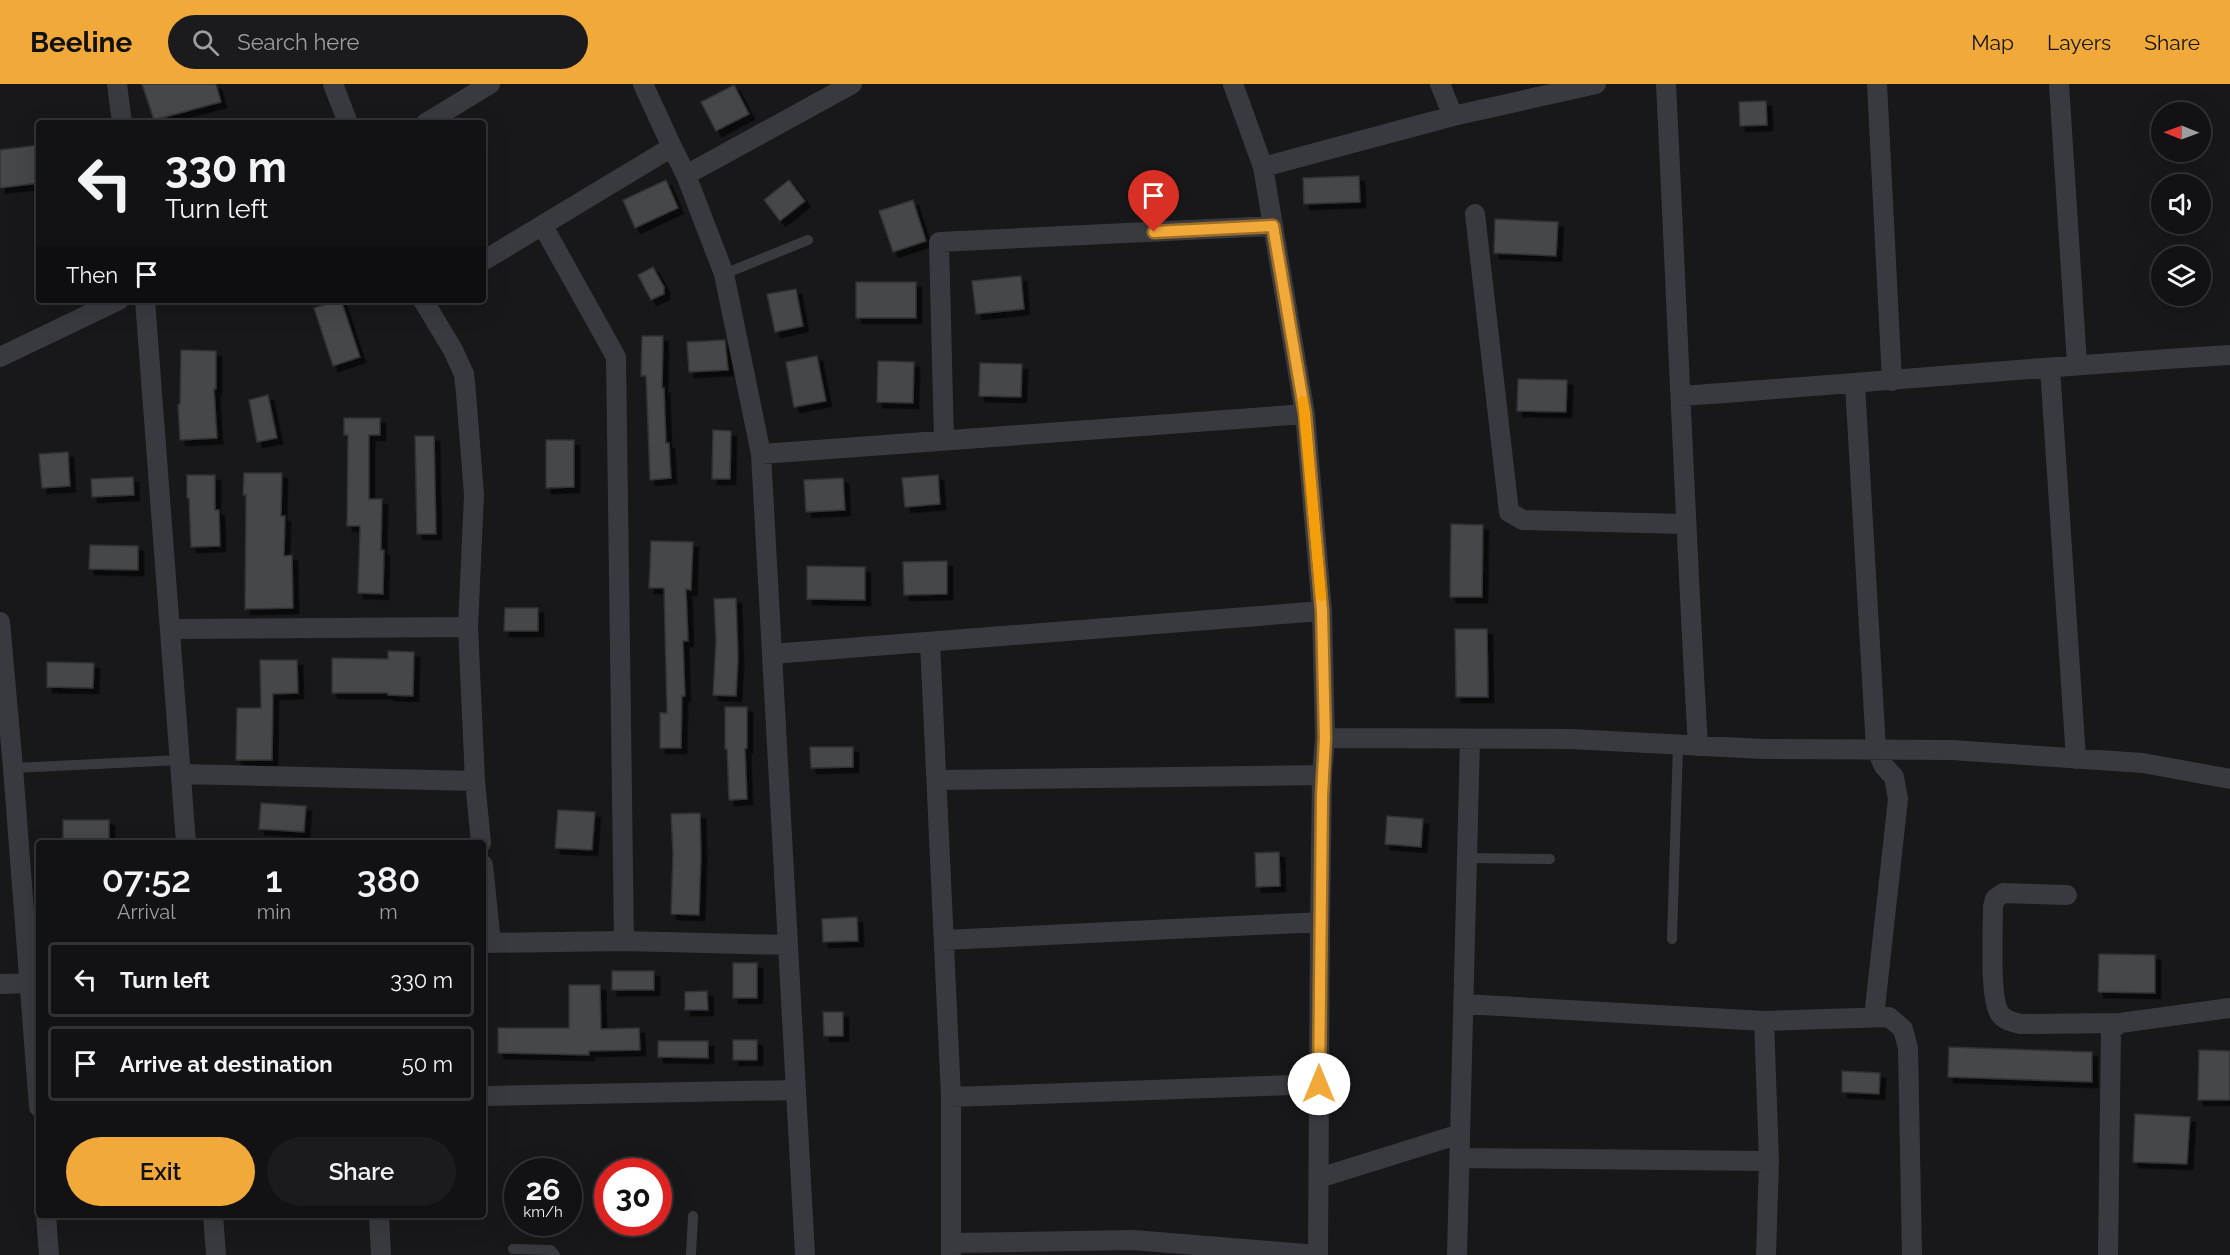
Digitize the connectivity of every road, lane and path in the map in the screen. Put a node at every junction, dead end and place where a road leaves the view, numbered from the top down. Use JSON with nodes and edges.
{"nodes":[{"id":1,"x":117,"y":84,"type":"edge"},
{"id":2,"x":333,"y":84,"type":"edge"},
{"id":3,"x":490,"y":84,"type":"edge"},
{"id":4,"x":642,"y":84,"type":"edge"},
{"id":5,"x":852,"y":84,"type":"edge"},
{"id":6,"x":1233,"y":84,"type":"edge"},
{"id":7,"x":1440,"y":84,"type":"edge"},
{"id":8,"x":1596,"y":84,"type":"edge"},
{"id":9,"x":1666,"y":84,"type":"edge"},
{"id":10,"x":1877,"y":84,"type":"edge"},
{"id":11,"x":2059,"y":84,"type":"edge"},
{"id":12,"x":1453,"y":116,"type":"junction"},
{"id":13,"x":122,"y":120,"type":"edge"},
{"id":14,"x":347,"y":120,"type":"edge"},
{"id":15,"x":431,"y":120,"type":"edge"},
{"id":16,"x":672,"y":147,"type":"junction"},
{"id":17,"x":1263,"y":167,"type":"junction"},
{"id":18,"x":686,"y":175,"type":"junction"},
{"id":19,"x":1475,"y":214,"type":"dead end"},
{"id":20,"x":543,"y":226,"type":"junction"},
{"id":21,"x":1273,"y":226,"type":"junction"},
{"id":22,"x":808,"y":240,"type":"dead end"},
{"id":23,"x":486,"y":259,"type":"edge"},
{"id":24,"x":724,"y":274,"type":"junction"},
{"id":25,"x":113,"y":303,"type":"edge"},
{"id":26,"x":144,"y":303,"type":"edge"},
{"id":27,"x":425,"y":303,"type":"edge"},
{"id":28,"x":2230,"y":355,"type":"edge"},
{"id":29,"x":0,"y":357,"type":"edge"},
{"id":30,"x":2077,"y":364,"type":"junction"},
{"id":31,"x":2050,"y":368,"type":"junction"},
{"id":32,"x":1892,"y":381,"type":"junction"},
{"id":33,"x":1855,"y":384,"type":"junction"},
{"id":34,"x":1681,"y":396,"type":"junction"},
{"id":35,"x":1305,"y":414,"type":"junction"},
{"id":36,"x":944,"y":440,"type":"junction"},
{"id":37,"x":761,"y":454,"type":"junction"},
{"id":38,"x":1685,"y":524,"type":"junction"},
{"id":39,"x":1322,"y":611,"type":"junction"},
{"id":40,"x":0,"y":622,"type":"edge"},
{"id":41,"x":468,"y":627,"type":"junction"},
{"id":42,"x":171,"y":629,"type":"junction"},
{"id":43,"x":930,"y":642,"type":"junction"},
{"id":44,"x":772,"y":654,"type":"junction"},
{"id":45,"x":1325,"y":738,"type":"junction"},
{"id":46,"x":1470,"y":739,"type":"junction"},
{"id":47,"x":1678,"y":745,"type":"junction"},
{"id":48,"x":1698,"y":746,"type":"junction"},
{"id":49,"x":1876,"y":749,"type":"junction"},
{"id":50,"x":2076,"y":759,"type":"junction"},
{"id":51,"x":180,"y":767,"type":"junction"},
{"id":52,"x":14,"y":768,"type":"junction"},
{"id":53,"x":1322,"y":775,"type":"junction"},
{"id":54,"x":2230,"y":778,"type":"edge"},
{"id":55,"x":938,"y":780,"type":"junction"},
{"id":56,"x":475,"y":781,"type":"junction"},
{"id":57,"x":186,"y":840,"type":"edge"},
{"id":58,"x":481,"y":840,"type":"edge"},
{"id":59,"x":1467,"y":858,"type":"junction"},
{"id":60,"x":1550,"y":859,"type":"dead end"},
{"id":61,"x":2067,"y":895,"type":"dead end"},
{"id":62,"x":1320,"y":922,"type":"junction"},
{"id":63,"x":486,"y":924,"type":"edge"},
{"id":64,"x":1672,"y":939,"type":"dead end"},
{"id":65,"x":944,"y":940,"type":"junction"},
{"id":66,"x":624,"y":941,"type":"junction"},
{"id":67,"x":487,"y":943,"type":"edge"},
{"id":68,"x":788,"y":945,"type":"junction"},
{"id":69,"x":30,"y":983,"type":"junction"},
{"id":70,"x":0,"y":984,"type":"edge"},
{"id":71,"x":1464,"y":1004,"type":"junction"},
{"id":72,"x":2230,"y":1008,"type":"edge"},
{"id":73,"x":1874,"y":1017,"type":"junction"},
{"id":74,"x":1764,"y":1021,"type":"junction"},
{"id":75,"x":2120,"y":1023,"type":"junction"},
{"id":76,"x":36,"y":1066,"type":"edge"},
{"id":77,"x":1319,"y":1084,"type":"junction"},
{"id":78,"x":796,"y":1090,"type":"junction"},
{"id":79,"x":486,"y":1096,"type":"edge"},
{"id":80,"x":951,"y":1097,"type":"junction"},
{"id":81,"x":1460,"y":1134,"type":"junction"},
{"id":82,"x":1460,"y":1158,"type":"junction"},
{"id":83,"x":1769,"y":1161,"type":"junction"},
{"id":84,"x":1318,"y":1178,"type":"junction"},
{"id":85,"x":693,"y":1216,"type":"dead end"},
{"id":86,"x":46,"y":1218,"type":"edge"},
{"id":87,"x":213,"y":1218,"type":"edge"},
{"id":88,"x":379,"y":1218,"type":"edge"},
{"id":89,"x":513,"y":1249,"type":"dead end"},
{"id":90,"x":951,"y":1249,"type":"edge"},
{"id":91,"x":49,"y":1255,"type":"edge"},
{"id":92,"x":216,"y":1255,"type":"edge"},
{"id":93,"x":381,"y":1255,"type":"edge"},
{"id":94,"x":555,"y":1255,"type":"edge"},
{"id":95,"x":691,"y":1255,"type":"edge"},
{"id":96,"x":805,"y":1255,"type":"edge"},
{"id":97,"x":1318,"y":1255,"type":"edge"},
{"id":98,"x":1457,"y":1255,"type":"edge"},
{"id":99,"x":1766,"y":1255,"type":"edge"},
{"id":100,"x":1912,"y":1255,"type":"edge"},
{"id":101,"x":2108,"y":1255,"type":"edge"}],
"edges":[{"from":1,"to":13,"type":"street"},
{"from":2,"to":14,"type":"street"},
{"from":3,"to":15,"type":"street"},
{"from":4,"to":16,"type":"street"},
{"from":5,"to":18,"type":"street"},
{"from":6,"to":17,"type":"street"},
{"from":7,"to":12,"type":"street"},
{"from":8,"to":12,"type":"street"},
{"from":9,"to":34,"type":"street"},
{"from":10,"to":32,"type":"street"},
{"from":11,"to":30,"type":"street"},
{"from":12,"to":17,"type":"street"},
{"from":16,"to":18,"type":"street"},
{"from":16,"to":20,"type":"street"},
{"from":17,"to":21,"type":"street"},
{"from":18,"to":24,"type":"street"},
{"from":19,"to":38,"type":"street"},
{"from":20,"to":23,"type":"street"},
{"from":20,"to":66,"type":"street"},
{"from":21,"to":35,"type":"street"},
{"from":21,"to":36,"type":"street"},
{"from":22,"to":24,"type":"lane"},
{"from":24,"to":37,"type":"street"},
{"from":25,"to":29,"type":"street"},
{"from":26,"to":42,"type":"street"},
{"from":27,"to":41,"type":"street"},
{"from":28,"to":30,"type":"street"},
{"from":30,"to":31,"type":"street"},
{"from":31,"to":32,"type":"street"},
{"from":31,"to":50,"type":"street"},
{"from":32,"to":33,"type":"street"},
{"from":33,"to":34,"type":"street"},
{"from":33,"to":49,"type":"street"},
{"from":34,"to":38,"type":"street"},
{"from":35,"to":36,"type":"street"},
{"from":35,"to":39,"type":"street"},
{"from":36,"to":37,"type":"street"},
{"from":37,"to":44,"type":"street"},
{"from":38,"to":48,"type":"street"},
{"from":39,"to":43,"type":"street"},
{"from":39,"to":45,"type":"street"},
{"from":40,"to":52,"type":"street"},
{"from":41,"to":42,"type":"street"},
{"from":41,"to":56,"type":"street"},
{"from":42,"to":51,"type":"street"},
{"from":43,"to":44,"type":"street"},
{"from":43,"to":55,"type":"street"},
{"from":44,"to":68,"type":"street"},
{"from":45,"to":46,"type":"street"},
{"from":45,"to":53,"type":"street"},
{"from":46,"to":47,"type":"street"},
{"from":46,"to":59,"type":"street"},
{"from":47,"to":48,"type":"street"},
{"from":47,"to":64,"type":"lane"},
{"from":48,"to":49,"type":"street"},
{"from":49,"to":50,"type":"street"},
{"from":49,"to":73,"type":"street"},
{"from":50,"to":54,"type":"street"},
{"from":51,"to":52,"type":"lane"},
{"from":51,"to":56,"type":"street"},
{"from":51,"to":57,"type":"street"},
{"from":52,"to":69,"type":"street"},
{"from":53,"to":55,"type":"street"},
{"from":53,"to":62,"type":"street"},
{"from":55,"to":65,"type":"street"},
{"from":56,"to":58,"type":"street"},
{"from":59,"to":60,"type":"lane"},
{"from":59,"to":71,"type":"street"},
{"from":61,"to":75,"type":"street"},
{"from":62,"to":65,"type":"street"},
{"from":62,"to":77,"type":"street"},
{"from":63,"to":67,"type":"street"},
{"from":65,"to":80,"type":"street"},
{"from":66,"to":67,"type":"street"},
{"from":66,"to":68,"type":"street"},
{"from":68,"to":78,"type":"street"},
{"from":69,"to":70,"type":"street"},
{"from":69,"to":76,"type":"street"},
{"from":71,"to":74,"type":"street"},
{"from":71,"to":81,"type":"street"},
{"from":72,"to":75,"type":"street"},
{"from":73,"to":74,"type":"street"},
{"from":73,"to":100,"type":"street"},
{"from":74,"to":83,"type":"street"},
{"from":75,"to":101,"type":"street"},
{"from":77,"to":80,"type":"street"},
{"from":77,"to":84,"type":"street"},
{"from":78,"to":79,"type":"street"},
{"from":78,"to":96,"type":"street"},
{"from":80,"to":90,"type":"street"},
{"from":81,"to":82,"type":"street"},
{"from":81,"to":84,"type":"street"},
{"from":82,"to":83,"type":"street"},
{"from":82,"to":98,"type":"street"},
{"from":83,"to":99,"type":"street"},
{"from":84,"to":97,"type":"street"},
{"from":85,"to":95,"type":"lane"},
{"from":86,"to":91,"type":"street"},
{"from":87,"to":92,"type":"street"},
{"from":88,"to":93,"type":"street"},
{"from":89,"to":94,"type":"lane"},
{"from":90,"to":97,"type":"street"}]}
